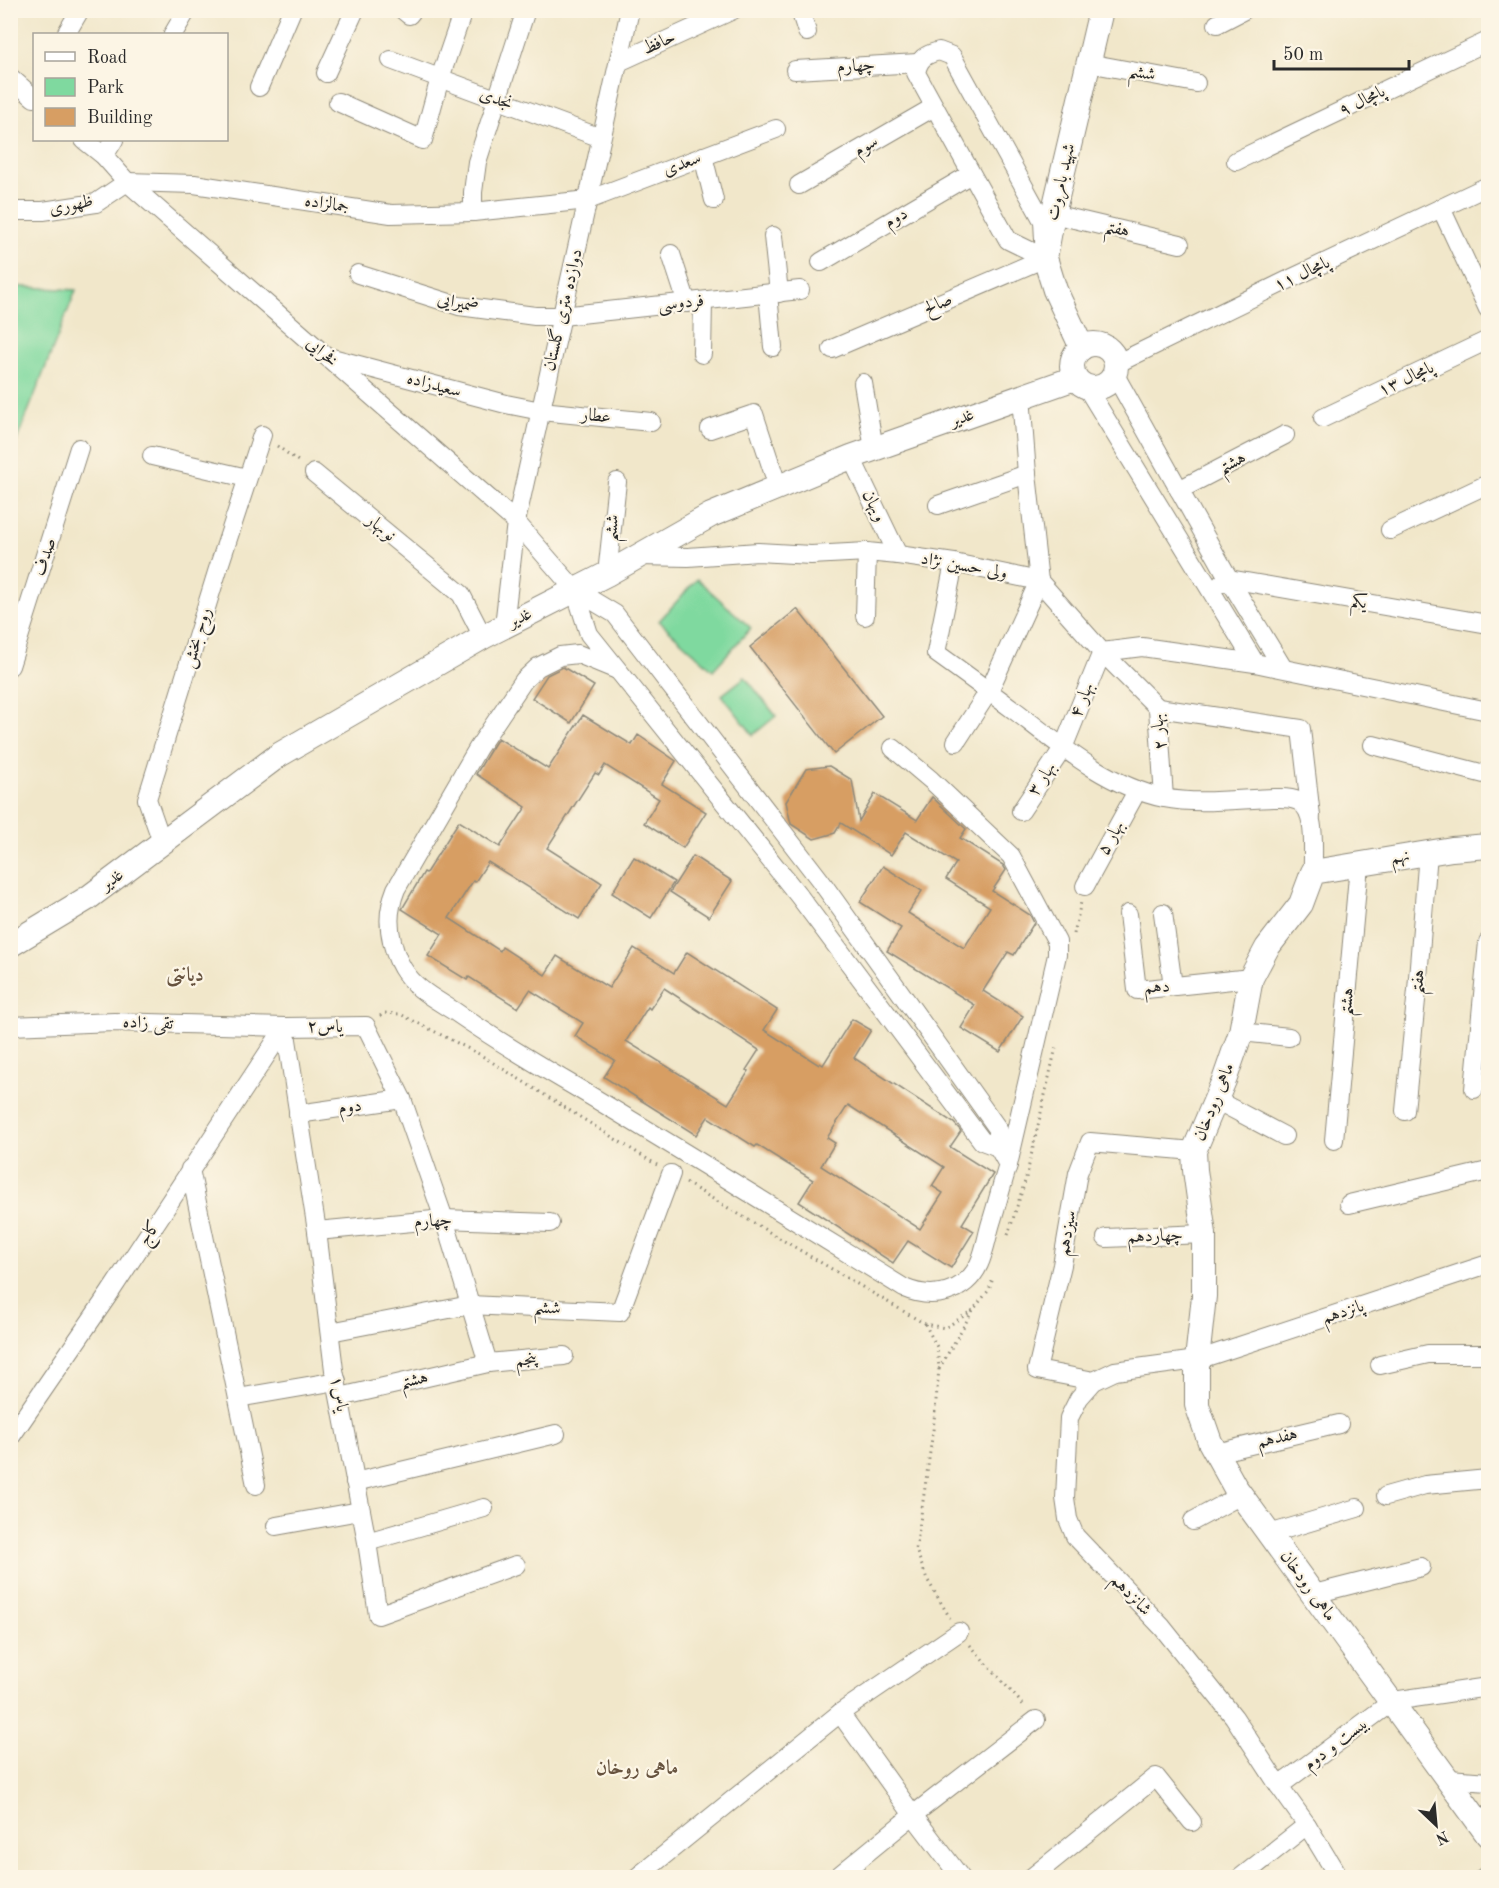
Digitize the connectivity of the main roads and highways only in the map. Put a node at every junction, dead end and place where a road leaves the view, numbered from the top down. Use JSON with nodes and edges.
{"nodes":[{"id":1,"x":1101,"y":10,"type":"edge"},
{"id":2,"x":1082,"y":348,"type":"junction"},
{"id":3,"x":1081,"y":383,"type":"junction"},
{"id":4,"x":1488,"y":846,"type":"edge"},
{"id":5,"x":1313,"y":872,"type":"joint"},
{"id":6,"x":10,"y":945,"type":"edge"},
{"id":7,"x":1488,"y":1835,"type":"edge"}],
"edges":[{"from":1,"to":2,"type":"main road","name":"شهید بامروت"},
{"from":2,"to":3,"type":"main road"},
{"from":2,"to":3,"type":"main road"},
{"from":3,"to":6,"type":"main road","name":"غدیر"},
{"from":4,"to":5,"type":"main road","name":"نهم"},
{"from":5,"to":7,"type":"main road","name":"ماهی رودخان"}]}
